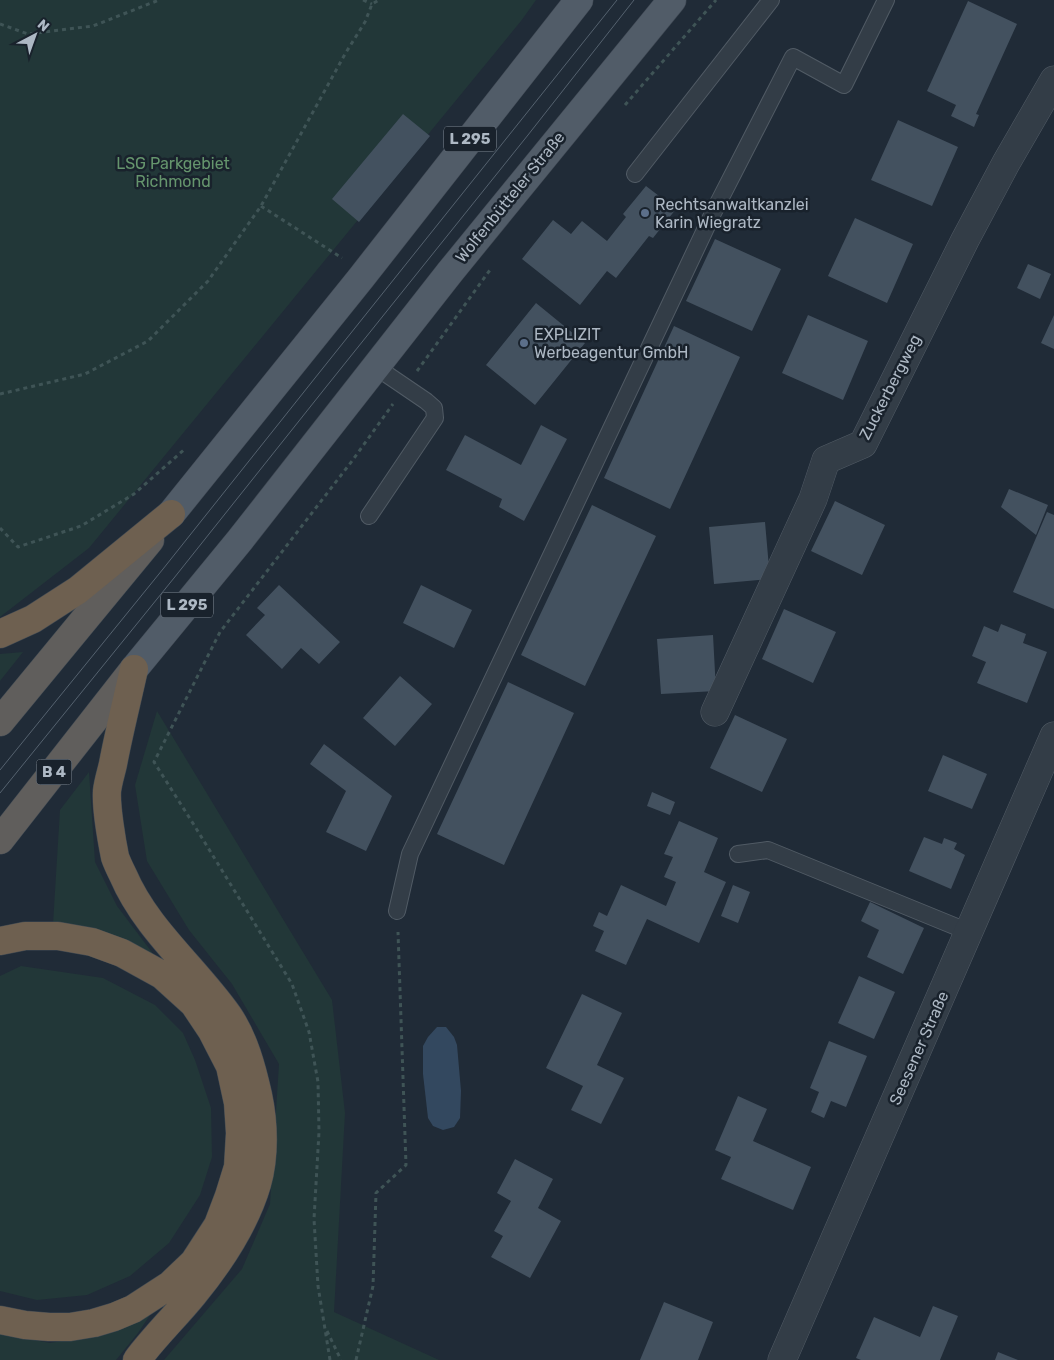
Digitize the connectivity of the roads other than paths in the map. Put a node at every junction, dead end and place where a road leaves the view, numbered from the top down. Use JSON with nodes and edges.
{"nodes":[{"id":1,"x":579,"y":0,"type":"edge"},
{"id":2,"x":672,"y":0,"type":"edge"},
{"id":3,"x":770,"y":0,"type":"edge"},
{"id":4,"x":886,"y":0,"type":"edge"},
{"id":5,"x":1054,"y":80,"type":"edge"},
{"id":6,"x":635,"y":174,"type":"dead end"},
{"id":7,"x":376,"y":367,"type":"junction"},
{"id":8,"x":171,"y":514,"type":"junction"},
{"id":9,"x":369,"y":516,"type":"dead end"},
{"id":10,"x":0,"y":634,"type":"edge"},
{"id":11,"x":134,"y":669,"type":"junction"},
{"id":12,"x":715,"y":712,"type":"dead end"},
{"id":13,"x":0,"y":722,"type":"edge"},
{"id":14,"x":1054,"y":736,"type":"edge"},
{"id":15,"x":0,"y":840,"type":"edge"},
{"id":16,"x":738,"y":854,"type":"dead end"},
{"id":17,"x":397,"y":911,"type":"road end"},
{"id":18,"x":969,"y":932,"type":"junction"},
{"id":19,"x":0,"y":941,"type":"edge"},
{"id":20,"x":0,"y":1320,"type":"edge"},
{"id":21,"x":138,"y":1360,"type":"edge"},
{"id":22,"x":782,"y":1360,"type":"edge"}],
"edges":[{"from":1,"to":8,"type":"main road","number":"L 295"},
{"from":2,"to":7,"type":"main road","name":"Wolfenbütteler Straße"},
{"from":3,"to":6,"type":"lane"},
{"from":4,"to":17,"type":"lane"},
{"from":5,"to":12,"type":"street","name":"Zuckerbergweg"},
{"from":7,"to":9,"type":"lane"},
{"from":7,"to":11,"type":"main road","name":"Wolfenbütteler Straße","number":"L 295"},
{"from":8,"to":10,"type":"highway"},
{"from":8,"to":13,"type":"highway"},
{"from":11,"to":15,"type":"highway","number":"B 4"},
{"from":11,"to":21,"type":"highway"},
{"from":14,"to":18,"type":"street","name":"Seesener Straße"},
{"from":16,"to":18,"type":"lane"},
{"from":18,"to":22,"type":"street","name":"Seesener Straße"},
{"from":19,"to":20,"type":"highway"}]}
